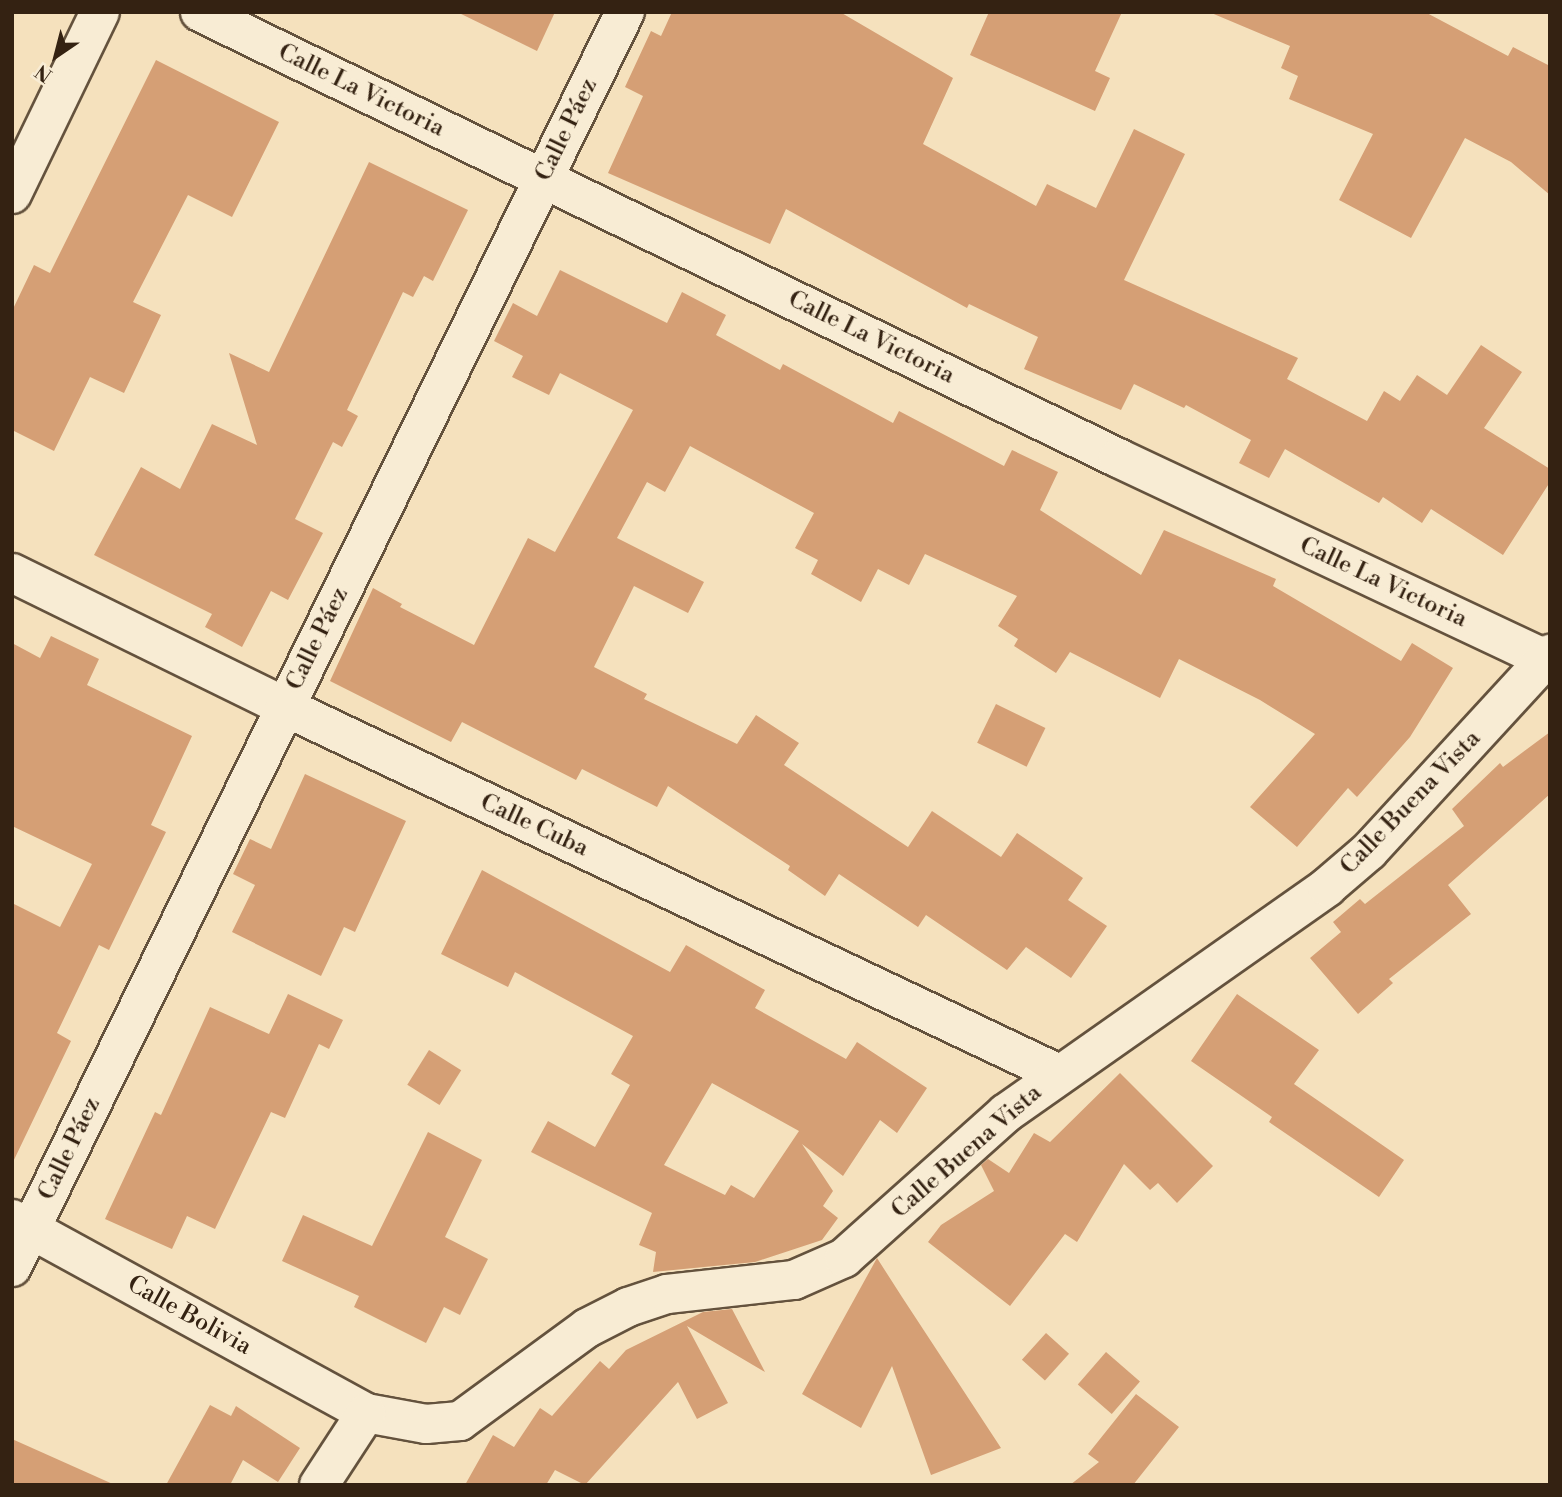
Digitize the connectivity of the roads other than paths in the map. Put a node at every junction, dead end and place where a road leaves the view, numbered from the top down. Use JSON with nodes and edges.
{"nodes":[{"id":1,"x":100,"y":12,"type":"edge"},
{"id":2,"x":200,"y":12,"type":"edge"},
{"id":3,"x":625,"y":12,"type":"edge"},
{"id":4,"x":543,"y":179,"type":"junction"},
{"id":5,"x":12,"y":194,"type":"edge"},
{"id":6,"x":12,"y":573,"type":"edge"},
{"id":7,"x":1547,"y":657,"type":"edge"},
{"id":8,"x":285,"y":707,"type":"junction"},
{"id":9,"x":1059,"y":1074,"type":"junction"},
{"id":10,"x":22,"y":1224,"type":"edge"},
{"id":11,"x":12,"y":1267,"type":"edge"},
{"id":12,"x":366,"y":1413,"type":"junction"},
{"id":13,"x":319,"y":1485,"type":"edge"}],
"edges":[{"from":1,"to":5,"type":"street"},
{"from":2,"to":4,"type":"street","name":"Calle La Victoria"},
{"from":3,"to":4,"type":"street","name":"Calle Páez"},
{"from":4,"to":7,"type":"street","name":"Calle La Victoria"},
{"from":4,"to":8,"type":"street","name":"Calle Páez"},
{"from":6,"to":8,"type":"street","name":"Calle Cuba"},
{"from":7,"to":9,"type":"street","name":"Calle Buena Vista"},
{"from":8,"to":9,"type":"street","name":"Calle Cuba"},
{"from":8,"to":10,"type":"street","name":"Calle Páez"},
{"from":9,"to":12,"type":"street","name":"Calle Buena Vista"},
{"from":10,"to":11,"type":"street","name":"Calle Páez"},
{"from":10,"to":12,"type":"street","name":"Calle Bolivia"},
{"from":12,"to":13,"type":"street"}]}
